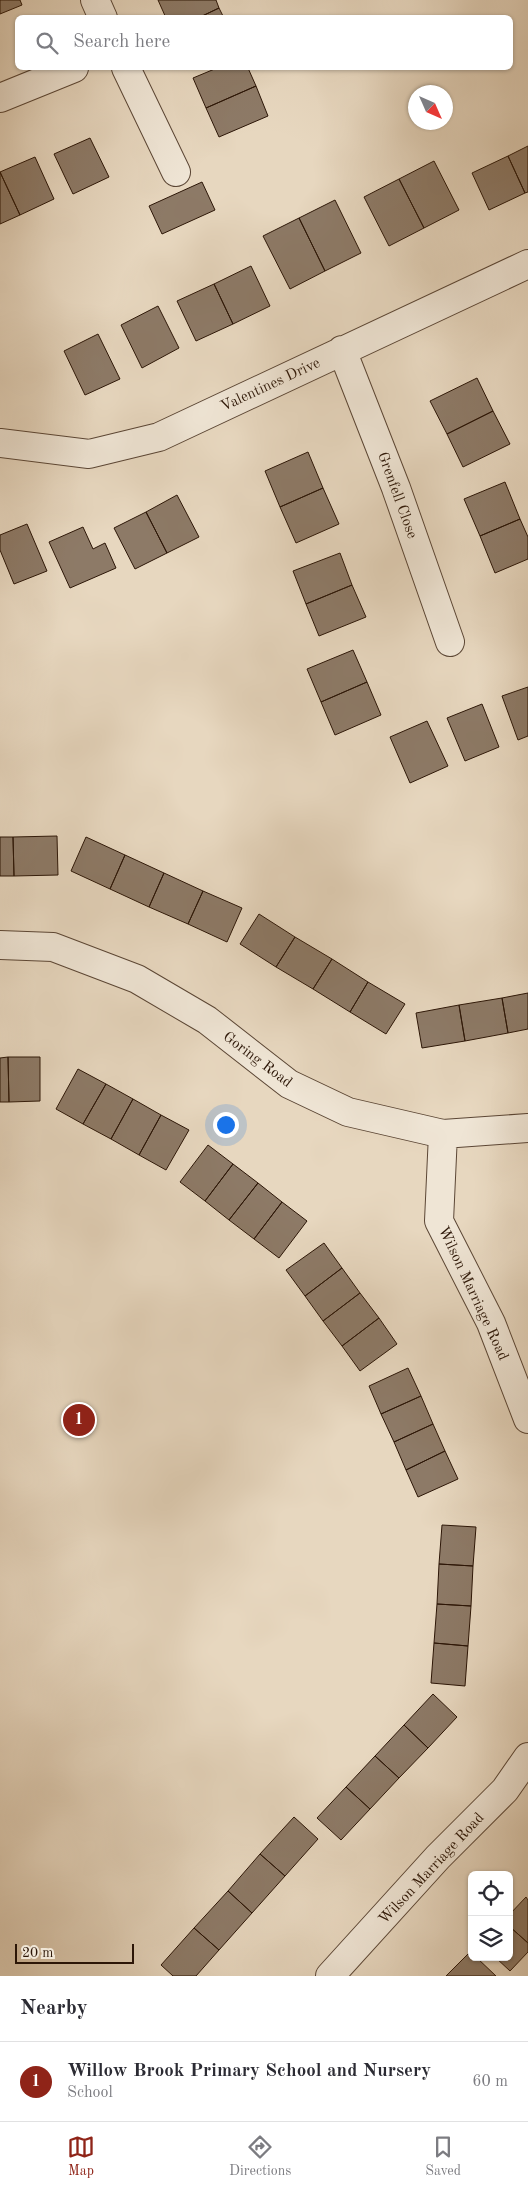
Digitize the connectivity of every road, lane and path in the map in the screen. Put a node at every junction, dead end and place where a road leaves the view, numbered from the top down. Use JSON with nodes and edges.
{"nodes":[{"id":1,"x":95,"y":0,"type":"edge"},
{"id":2,"x":102,"y":15,"type":"edge"},
{"id":3,"x":69,"y":70,"type":"edge"},
{"id":4,"x":127,"y":70,"type":"edge"},
{"id":5,"x":0,"y":98,"type":"edge"},
{"id":6,"x":176,"y":172,"type":"dead end"},
{"id":7,"x":528,"y":264,"type":"edge"},
{"id":8,"x":342,"y":350,"type":"junction"},
{"id":9,"x":0,"y":444,"type":"edge"},
{"id":10,"x":450,"y":642,"type":"dead end"},
{"id":11,"x":0,"y":945,"type":"edge"},
{"id":12,"x":528,"y":1128,"type":"edge"},
{"id":13,"x":443,"y":1134,"type":"junction"},
{"id":14,"x":528,"y":1418,"type":"edge"},
{"id":15,"x":528,"y":1757,"type":"edge"},
{"id":16,"x":330,"y":1976,"type":"edge"}],
"edges":[{"from":1,"to":2,"type":"street"},
{"from":3,"to":5,"type":"street"},
{"from":4,"to":6,"type":"street"},
{"from":7,"to":8,"type":"street","name":"Valentines Drive"},
{"from":8,"to":9,"type":"street","name":"Valentines Drive"},
{"from":8,"to":10,"type":"street","name":"Grenfell Close"},
{"from":11,"to":13,"type":"street","name":"Goring Road"},
{"from":12,"to":13,"type":"street","name":"Goring Road"},
{"from":13,"to":14,"type":"street","name":"Wilson Marriage Road"},
{"from":15,"to":16,"type":"street","name":"Wilson Marriage Road"}]}
